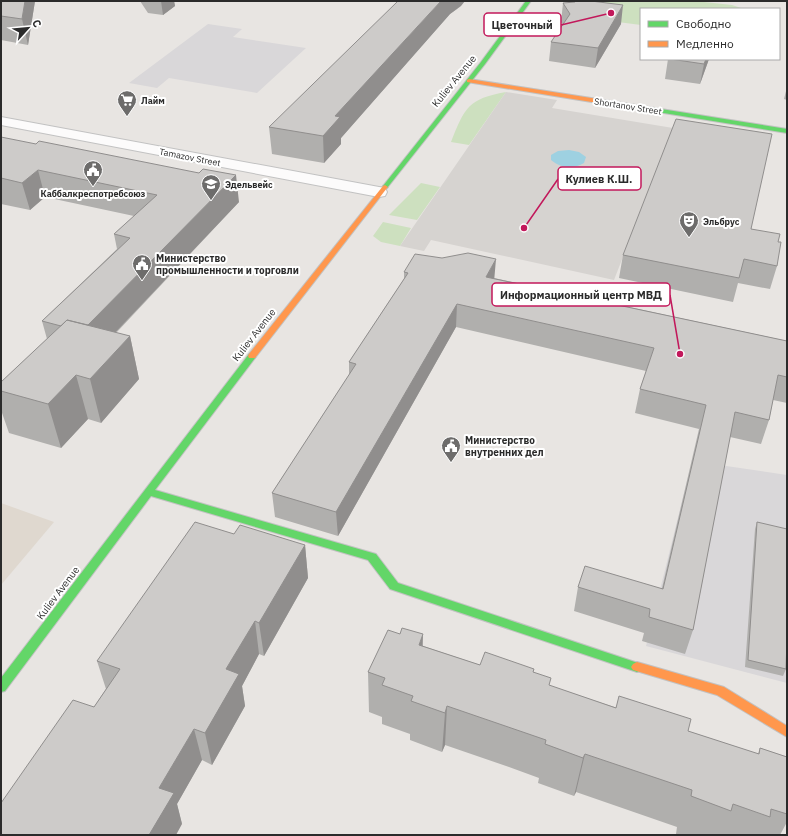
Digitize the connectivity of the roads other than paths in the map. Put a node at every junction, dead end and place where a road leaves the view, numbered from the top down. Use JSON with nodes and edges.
{"nodes":[{"id":1,"x":529,"y":1,"type":"edge"},
{"id":2,"x":469,"y":81,"type":"junction"},
{"id":3,"x":1,"y":121,"type":"edge"},
{"id":4,"x":787,"y":131,"type":"edge"},
{"id":5,"x":379,"y":192,"type":"junction"},
{"id":6,"x":149,"y":492,"type":"junction"},
{"id":7,"x":1,"y":687,"type":"edge"},
{"id":8,"x":787,"y":732,"type":"edge"}],
"edges":[{"from":1,"to":2,"type":"main road","name":"Kuliev Avenue"},
{"from":2,"to":4,"type":"main road","name":"Shortanov Street"},
{"from":2,"to":5,"type":"main road","name":"Kuliev Avenue"},
{"from":3,"to":5,"type":"street","name":"Tamazov Street"},
{"from":5,"to":6,"type":"main road","name":"Kuliev Avenue"},
{"from":6,"to":7,"type":"main road","name":"Kuliev Avenue"},
{"from":6,"to":8,"type":"main road"}]}
